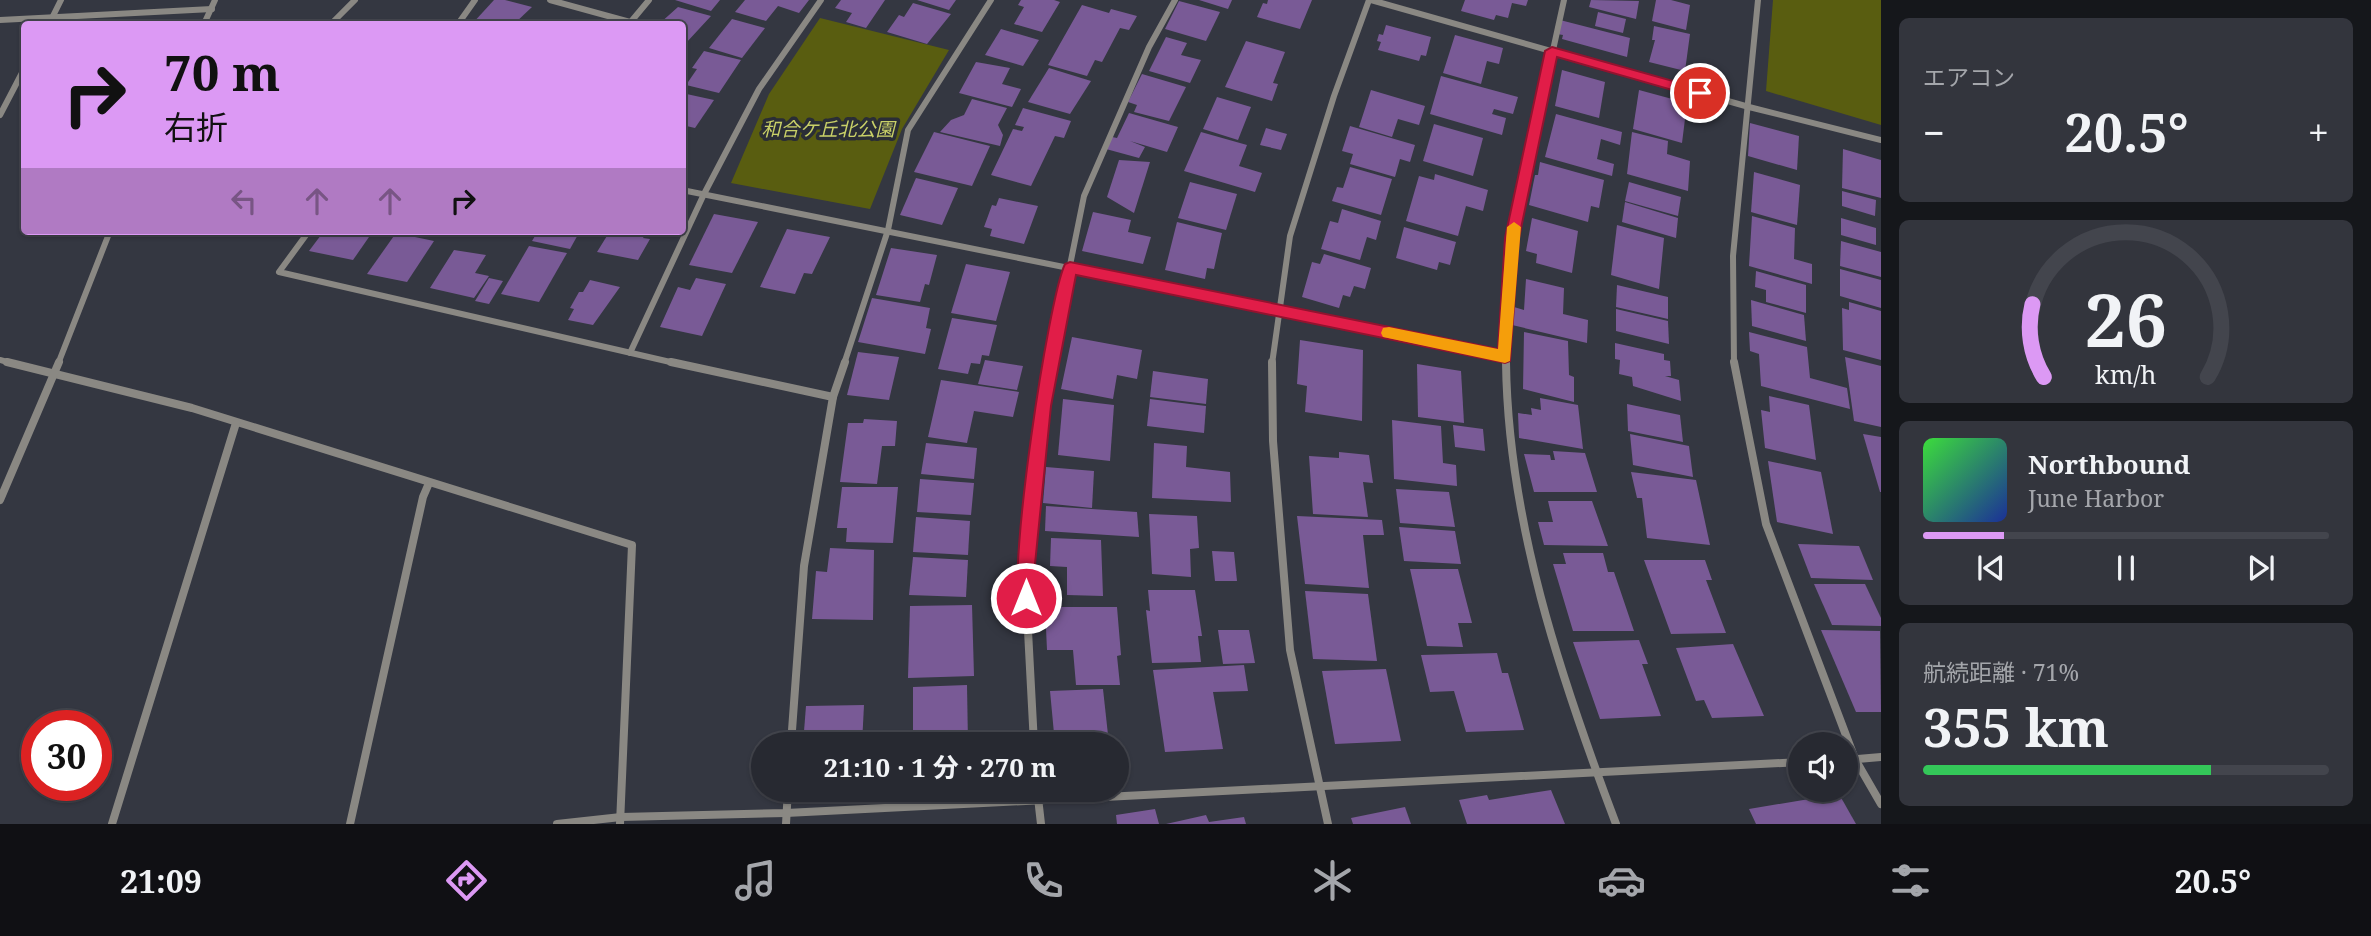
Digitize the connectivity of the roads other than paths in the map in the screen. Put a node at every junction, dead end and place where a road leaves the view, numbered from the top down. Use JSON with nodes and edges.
{"nodes":[{"id":1,"x":61,"y":0,"type":"edge"},
{"id":2,"x":215,"y":0,"type":"edge"},
{"id":3,"x":355,"y":0,"type":"edge"},
{"id":4,"x":475,"y":0,"type":"edge"},
{"id":5,"x":550,"y":0,"type":"edge"},
{"id":6,"x":649,"y":0,"type":"edge"},
{"id":7,"x":821,"y":0,"type":"edge"},
{"id":8,"x":991,"y":0,"type":"edge"},
{"id":9,"x":1175,"y":0,"type":"edge"},
{"id":10,"x":1370,"y":0,"type":"edge"},
{"id":11,"x":1564,"y":0,"type":"edge"},
{"id":12,"x":1758,"y":0,"type":"edge"},
{"id":13,"x":212,"y":9,"type":"junction"},
{"id":14,"x":53,"y":17,"type":"junction"},
{"id":15,"x":0,"y":20,"type":"edge"},
{"id":16,"x":51,"y":21,"type":"edge"},
{"id":17,"x":206,"y":21,"type":"edge"},
{"id":18,"x":334,"y":21,"type":"edge"},
{"id":19,"x":460,"y":21,"type":"edge"},
{"id":20,"x":622,"y":21,"type":"edge"},
{"id":21,"x":631,"y":21,"type":"edge"},
{"id":22,"x":1552,"y":51,"type":"junction"},
{"id":23,"x":21,"y":75,"type":"edge"},
{"id":24,"x":1749,"y":107,"type":"junction"},
{"id":25,"x":0,"y":115,"type":"edge"},
{"id":26,"x":1881,"y":141,"type":"edge"},
{"id":27,"x":686,"y":191,"type":"edge"},
{"id":28,"x":704,"y":194,"type":"junction"},
{"id":29,"x":888,"y":230,"type":"junction"},
{"id":30,"x":686,"y":233,"type":"edge"},
{"id":31,"x":108,"y":235,"type":"edge"},
{"id":32,"x":306,"y":235,"type":"edge"},
{"id":33,"x":685,"y":235,"type":"edge"},
{"id":34,"x":1070,"y":268,"type":"junction"},
{"id":35,"x":1279,"y":310,"type":"junction"},
{"id":36,"x":630,"y":353,"type":"junction"},
{"id":37,"x":1505,"y":356,"type":"junction"},
{"id":38,"x":0,"y":360,"type":"edge"},
{"id":39,"x":53,"y":376,"type":"junction"},
{"id":40,"x":833,"y":397,"type":"junction"},
{"id":41,"x":236,"y":423,"type":"junction"},
{"id":42,"x":429,"y":483,"type":"junction"},
{"id":43,"x":0,"y":500,"type":"edge"},
{"id":44,"x":792,"y":732,"type":"edge"},
{"id":45,"x":1033,"y":732,"type":"edge"},
{"id":46,"x":1841,"y":732,"type":"edge"},
{"id":47,"x":1881,"y":757,"type":"edge"},
{"id":48,"x":1858,"y":759,"type":"edge"},
{"id":49,"x":1788,"y":763,"type":"edge"},
{"id":50,"x":1595,"y":770,"type":"junction"},
{"id":51,"x":1858,"y":770,"type":"edge"},
{"id":52,"x":1319,"y":785,"type":"junction"},
{"id":53,"x":1129,"y":791,"type":"edge"},
{"id":54,"x":787,"y":802,"type":"edge"},
{"id":55,"x":931,"y":802,"type":"edge"},
{"id":56,"x":1038,"y":802,"type":"edge"},
{"id":57,"x":1881,"y":804,"type":"edge"},
{"id":58,"x":786,"y":813,"type":"junction"},
{"id":59,"x":621,"y":820,"type":"edge"},
{"id":60,"x":112,"y":824,"type":"edge"},
{"id":61,"x":350,"y":824,"type":"edge"},
{"id":62,"x":557,"y":824,"type":"edge"},
{"id":63,"x":786,"y":824,"type":"edge"},
{"id":64,"x":1041,"y":824,"type":"edge"},
{"id":65,"x":1328,"y":824,"type":"edge"},
{"id":66,"x":1616,"y":824,"type":"edge"}],
"edges":[{"from":1,"to":14,"type":"street"},
{"from":2,"to":13,"type":"street"},
{"from":3,"to":18,"type":"street"},
{"from":4,"to":19,"type":"street"},
{"from":5,"to":20,"type":"street"},
{"from":6,"to":21,"type":"street"},
{"from":7,"to":28,"type":"street"},
{"from":8,"to":29,"type":"street"},
{"from":9,"to":34,"type":"street"},
{"from":10,"to":22,"type":"street"},
{"from":10,"to":35,"type":"street"},
{"from":11,"to":22,"type":"street"},
{"from":12,"to":24,"type":"street"},
{"from":13,"to":14,"type":"street"},
{"from":13,"to":17,"type":"street"},
{"from":14,"to":15,"type":"street"},
{"from":14,"to":16,"type":"street"},
{"from":22,"to":24,"type":"street"},
{"from":22,"to":37,"type":"street"},
{"from":23,"to":25,"type":"street"},
{"from":24,"to":26,"type":"street"},
{"from":24,"to":46,"type":"street"},
{"from":27,"to":28,"type":"street"},
{"from":28,"to":29,"type":"street"},
{"from":28,"to":30,"type":"street"},
{"from":29,"to":34,"type":"street"},
{"from":29,"to":40,"type":"street"},
{"from":31,"to":39,"type":"street"},
{"from":32,"to":36,"type":"street"},
{"from":33,"to":36,"type":"street"},
{"from":34,"to":35,"type":"street"},
{"from":34,"to":45,"type":"street"},
{"from":35,"to":37,"type":"street"},
{"from":35,"to":52,"type":"street"},
{"from":36,"to":40,"type":"street"},
{"from":37,"to":50,"type":"street"},
{"from":38,"to":39,"type":"street"},
{"from":39,"to":41,"type":"street"},
{"from":39,"to":43,"type":"street"},
{"from":40,"to":44,"type":"street"},
{"from":41,"to":42,"type":"street"},
{"from":41,"to":60,"type":"street"},
{"from":42,"to":59,"type":"street"},
{"from":42,"to":61,"type":"street"},
{"from":47,"to":48,"type":"street"},
{"from":49,"to":50,"type":"street"},
{"from":50,"to":52,"type":"street"},
{"from":50,"to":66,"type":"street"},
{"from":51,"to":57,"type":"street"},
{"from":52,"to":53,"type":"street"},
{"from":52,"to":65,"type":"street"},
{"from":54,"to":58,"type":"street"},
{"from":55,"to":58,"type":"street"},
{"from":56,"to":64,"type":"street"},
{"from":58,"to":59,"type":"street"},
{"from":58,"to":63,"type":"street"},
{"from":59,"to":62,"type":"street"}]}
